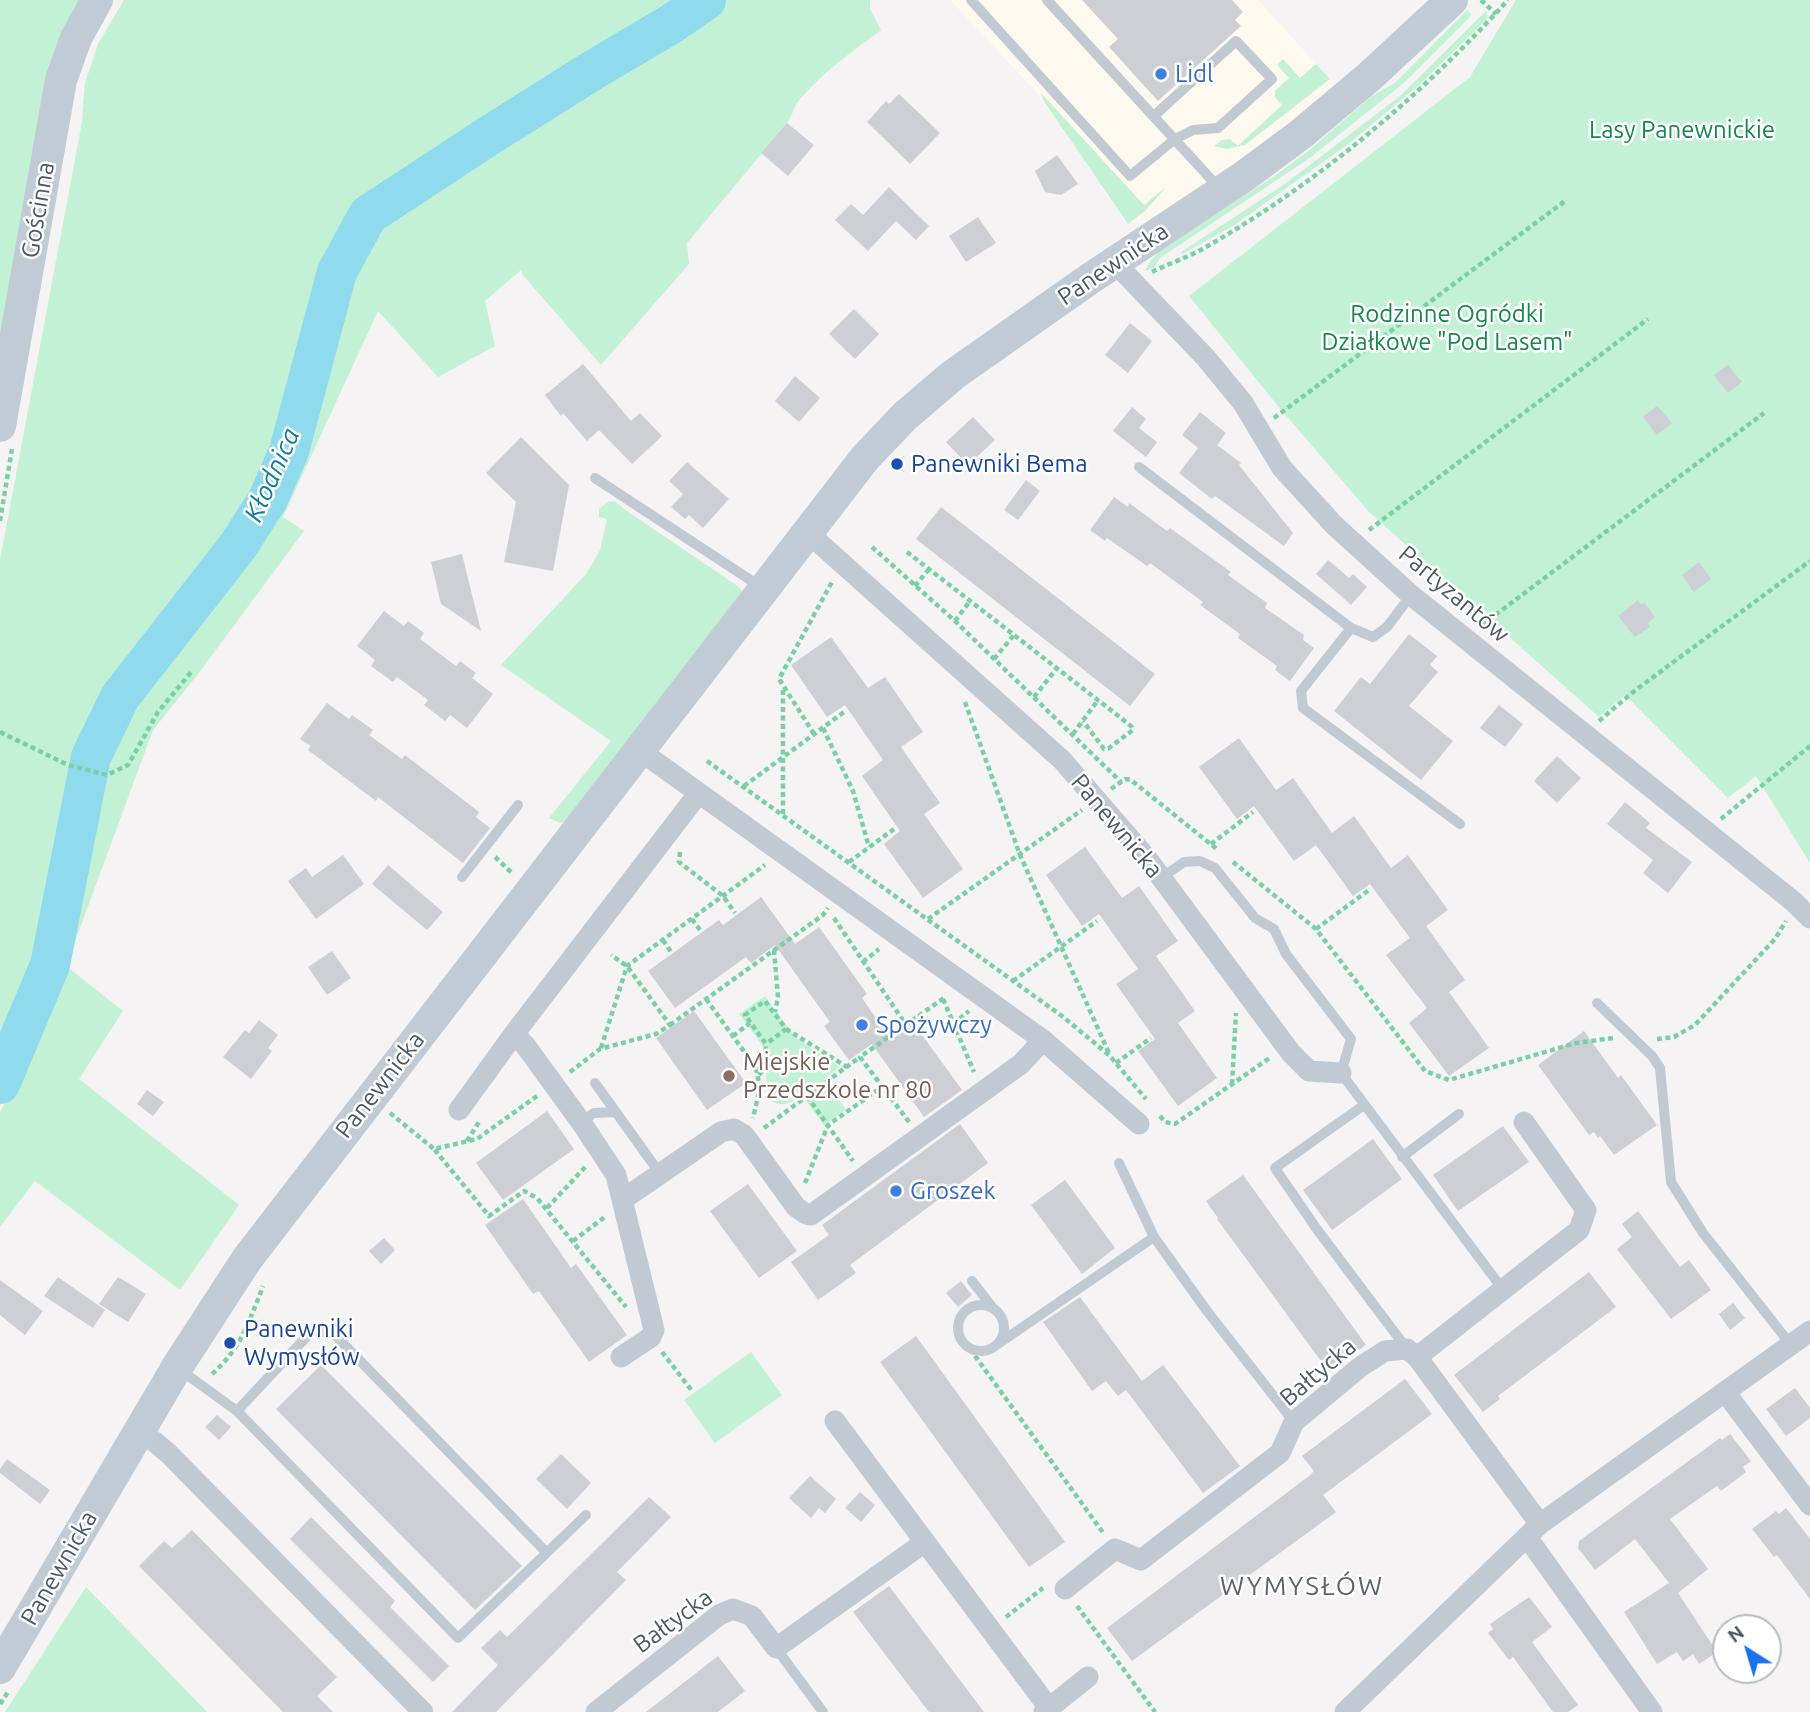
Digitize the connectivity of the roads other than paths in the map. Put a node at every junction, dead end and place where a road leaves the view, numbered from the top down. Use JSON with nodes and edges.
{"nodes":[{"id":1,"x":97,"y":0,"type":"edge"},
{"id":2,"x":971,"y":0,"type":"edge"},
{"id":3,"x":1047,"y":0,"type":"edge"},
{"id":4,"x":1438,"y":5,"type":"edge"},
{"id":5,"x":1154,"y":116,"type":"junction"},
{"id":6,"x":1175,"y":139,"type":"junction"},
{"id":7,"x":1222,"y":191,"type":"junction"},
{"id":8,"x":1114,"y":262,"type":"junction"},
{"id":9,"x":0,"y":426,"type":"edge"},
{"id":10,"x":1139,"y":467,"type":"dead end"},
{"id":11,"x":595,"y":478,"type":"dead end"},
{"id":12,"x":807,"y":532,"type":"junction"},
{"id":13,"x":764,"y":589,"type":"junction"},
{"id":14,"x":1411,"y":595,"type":"junction"},
{"id":15,"x":1351,"y":628,"type":"junction"},
{"id":16,"x":639,"y":750,"type":"junction"},
{"id":17,"x":698,"y":794,"type":"junction"},
{"id":18,"x":518,"y":805,"type":"dead end"},
{"id":19,"x":1460,"y":824,"type":"dead end"},
{"id":20,"x":461,"y":877,"type":"dead end"},
{"id":21,"x":1161,"y":878,"type":"junction"},
{"id":22,"x":1810,"y":918,"type":"edge"},
{"id":23,"x":1597,"y":1003,"type":"dead end"},
{"id":24,"x":514,"y":1034,"type":"junction"},
{"id":25,"x":1043,"y":1040,"type":"junction"},
{"id":26,"x":1341,"y":1073,"type":"junction"},
{"id":27,"x":594,"y":1083,"type":"dead end"},
{"id":28,"x":1363,"y":1105,"type":"junction"},
{"id":29,"x":459,"y":1110,"type":"dead end"},
{"id":30,"x":615,"y":1112,"type":"junction"},
{"id":31,"x":1459,"y":1114,"type":"dead end"},
{"id":32,"x":581,"y":1122,"type":"junction"},
{"id":33,"x":1524,"y":1122,"type":"dead end"},
{"id":34,"x":1139,"y":1124,"type":"dead end"},
{"id":35,"x":1402,"y":1157,"type":"junction"},
{"id":36,"x":1119,"y":1163,"type":"dead end"},
{"id":37,"x":661,"y":1175,"type":"junction"},
{"id":38,"x":618,"y":1205,"type":"junction"},
{"id":39,"x":1154,"y":1237,"type":"junction"},
{"id":40,"x":972,"y":1281,"type":"dead end"},
{"id":41,"x":1504,"y":1291,"type":"junction"},
{"id":42,"x":993,"y":1308,"type":"junction"},
{"id":43,"x":1810,"y":1331,"type":"edge"},
{"id":44,"x":998,"y":1344,"type":"junction"},
{"id":45,"x":1791,"y":1345,"type":"junction"},
{"id":46,"x":1412,"y":1353,"type":"junction"},
{"id":47,"x":621,"y":1357,"type":"dead end"},
{"id":48,"x":188,"y":1375,"type":"junction"},
{"id":49,"x":1725,"y":1392,"type":"junction"},
{"id":50,"x":237,"y":1411,"type":"junction"},
{"id":51,"x":835,"y":1420,"type":"dead end"},
{"id":52,"x":1294,"y":1422,"type":"junction"},
{"id":53,"x":138,"y":1432,"type":"junction"},
{"id":54,"x":1810,"y":1505,"type":"edge"},
{"id":55,"x":586,"y":1515,"type":"dead end"},
{"id":56,"x":1534,"y":1531,"type":"junction"},
{"id":57,"x":925,"y":1542,"type":"junction"},
{"id":58,"x":546,"y":1552,"type":"junction"},
{"id":59,"x":1065,"y":1589,"type":"road end"},
{"id":60,"x":776,"y":1648,"type":"junction"},
{"id":61,"x":0,"y":1668,"type":"edge"},
{"id":62,"x":1088,"y":1678,"type":"dead end"},
{"id":63,"x":1046,"y":1710,"type":"edge"},
{"id":64,"x":423,"y":1712,"type":"edge"},
{"id":65,"x":596,"y":1712,"type":"edge"},
{"id":66,"x":823,"y":1712,"type":"edge"},
{"id":67,"x":1345,"y":1712,"type":"edge"},
{"id":68,"x":1652,"y":1712,"type":"edge"}],
"edges":[{"from":1,"to":9,"type":"street","name":"Gościnna"},
{"from":2,"to":6,"type":"lane"},
{"from":3,"to":5,"type":"lane"},
{"from":4,"to":7,"type":"street","name":"Panewnicka"},
{"from":5,"to":6,"type":"lane"},
{"from":5,"to":6,"type":"lane"},
{"from":6,"to":7,"type":"lane"},
{"from":7,"to":8,"type":"street","name":"Panewnicka"},
{"from":8,"to":12,"type":"street","name":"Panewnicka"},
{"from":8,"to":14,"type":"street","name":"Partyzantów"},
{"from":10,"to":15,"type":"lane"},
{"from":11,"to":13,"type":"lane"},
{"from":12,"to":13,"type":"street","name":"Panewnicka"},
{"from":12,"to":21,"type":"street","name":"Panewnicka"},
{"from":13,"to":16,"type":"street","name":"Panewnicka"},
{"from":14,"to":15,"type":"lane"},
{"from":14,"to":22,"type":"street","name":"Partyzantów"},
{"from":15,"to":19,"type":"lane"},
{"from":16,"to":17,"type":"street"},
{"from":16,"to":48,"type":"street","name":"Panewnicka"},
{"from":17,"to":24,"type":"street"},
{"from":17,"to":25,"type":"street"},
{"from":18,"to":20,"type":"lane"},
{"from":21,"to":26,"type":"street","name":"Panewnicka"},
{"from":21,"to":26,"type":"lane"},
{"from":23,"to":45,"type":"lane"},
{"from":24,"to":29,"type":"street"},
{"from":24,"to":32,"type":"street"},
{"from":25,"to":34,"type":"street"},
{"from":25,"to":37,"type":"street"},
{"from":26,"to":28,"type":"lane"},
{"from":27,"to":30,"type":"lane"},
{"from":28,"to":35,"type":"lane"},
{"from":28,"to":46,"type":"lane"},
{"from":30,"to":32,"type":"lane"},
{"from":30,"to":37,"type":"lane"},
{"from":31,"to":35,"type":"lane"},
{"from":32,"to":38,"type":"street"},
{"from":33,"to":41,"type":"street","name":"Bałtycka"},
{"from":35,"to":41,"type":"lane"},
{"from":36,"to":39,"type":"lane"},
{"from":37,"to":38,"type":"street"},
{"from":38,"to":47,"type":"street"},
{"from":39,"to":44,"type":"lane"},
{"from":39,"to":52,"type":"lane"},
{"from":40,"to":42,"type":"lane"},
{"from":41,"to":46,"type":"street","name":"Bałtycka"},
{"from":42,"to":44,"type":"lane"},
{"from":42,"to":44,"type":"lane"},
{"from":43,"to":45,"type":"street"},
{"from":45,"to":49,"type":"street"},
{"from":46,"to":52,"type":"street","name":"Bałtycka"},
{"from":46,"to":56,"type":"street"},
{"from":48,"to":50,"type":"lane"},
{"from":48,"to":53,"type":"street","name":"Panewnicka"},
{"from":49,"to":54,"type":"street"},
{"from":49,"to":56,"type":"street"},
{"from":50,"to":58,"type":"lane"},
{"from":50,"to":58,"type":"lane"},
{"from":51,"to":57,"type":"street"},
{"from":52,"to":59,"type":"street","name":"Bałtycka"},
{"from":53,"to":61,"type":"street","name":"Panewnicka"},
{"from":53,"to":64,"type":"street"},
{"from":55,"to":58,"type":"lane"},
{"from":56,"to":67,"type":"street"},
{"from":56,"to":68,"type":"street"},
{"from":57,"to":60,"type":"street"},
{"from":57,"to":63,"type":"street"},
{"from":60,"to":65,"type":"street","name":"Bałtycka"},
{"from":60,"to":66,"type":"lane","name":"Bałtycka"},
{"from":62,"to":63,"type":"street"}]}
